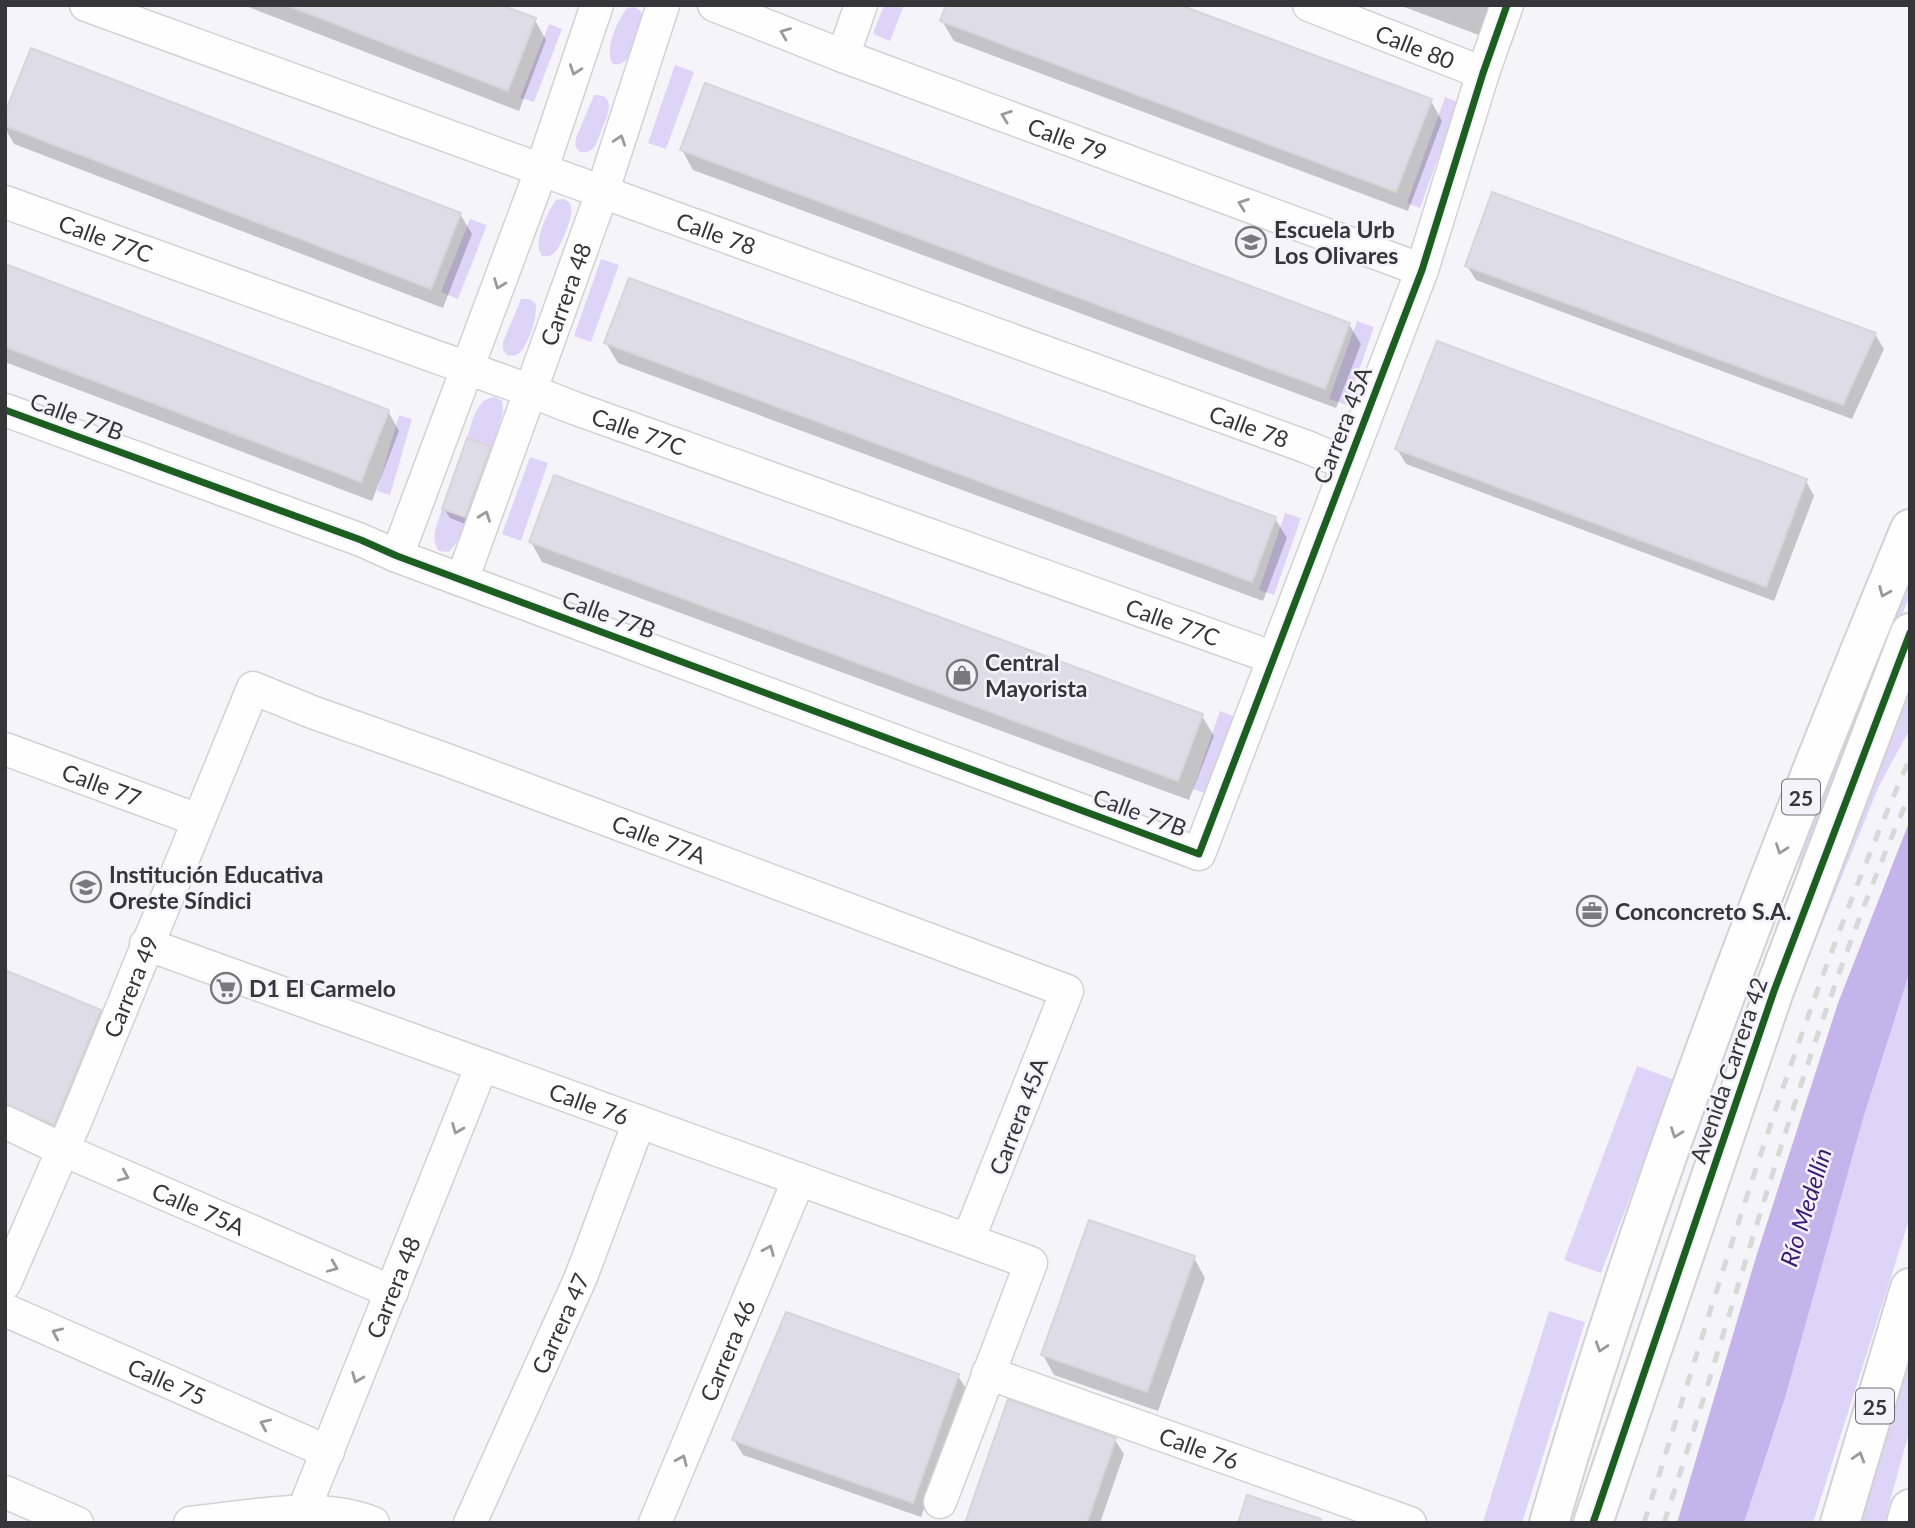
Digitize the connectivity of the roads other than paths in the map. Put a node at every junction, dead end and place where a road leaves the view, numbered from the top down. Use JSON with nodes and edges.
{"nodes":[{"id":1,"x":86,"y":5,"type":"edge"},
{"id":2,"x":597,"y":5,"type":"edge"},
{"id":3,"x":663,"y":5,"type":"edge"},
{"id":4,"x":714,"y":5,"type":"edge"},
{"id":5,"x":861,"y":5,"type":"edge"},
{"id":6,"x":1310,"y":5,"type":"edge"},
{"id":7,"x":1507,"y":5,"type":"edge"},
{"id":8,"x":843,"y":56,"type":"junction"},
{"id":9,"x":1483,"y":73,"type":"junction"},
{"id":10,"x":541,"y":171,"type":"junction"},
{"id":11,"x":602,"y":193,"type":"junction"},
{"id":12,"x":5,"y":202,"type":"edge"},
{"id":13,"x":1422,"y":270,"type":"junction"},
{"id":14,"x":468,"y":368,"type":"junction"},
{"id":15,"x":531,"y":391,"type":"junction"},
{"id":16,"x":5,"y":410,"type":"edge"},
{"id":17,"x":1347,"y":464,"type":"junction"},
{"id":18,"x":1910,"y":530,"type":"edge"},
{"id":19,"x":397,"y":556,"type":"junction"},
{"id":20,"x":462,"y":580,"type":"junction"},
{"id":21,"x":1910,"y":633,"type":"edge"},
{"id":22,"x":1274,"y":658,"type":"junction"},
{"id":23,"x":253,"y":688,"type":"joint"},
{"id":24,"x":5,"y":749,"type":"edge"},
{"id":25,"x":198,"y":820,"type":"junction"},
{"id":26,"x":1199,"y":854,"type":"joint"},
{"id":27,"x":1762,"y":902,"type":"junction"},
{"id":28,"x":146,"y":944,"type":"junction"},
{"id":29,"x":1067,"y":991,"type":"joint"},
{"id":30,"x":482,"y":1065,"type":"junction"},
{"id":31,"x":5,"y":1122,"type":"edge"},
{"id":32,"x":639,"y":1122,"type":"junction"},
{"id":33,"x":61,"y":1149,"type":"junction"},
{"id":34,"x":799,"y":1180,"type":"junction"},
{"id":35,"x":968,"y":1240,"type":"junction"},
{"id":36,"x":5,"y":1283,"type":"edge"},
{"id":37,"x":1910,"y":1289,"type":"edge"},
{"id":38,"x":392,"y":1292,"type":"junction"},
{"id":39,"x":5,"y":1310,"type":"edge"},
{"id":40,"x":988,"y":1374,"type":"junction"},
{"id":41,"x":328,"y":1452,"type":"junction"},
{"id":42,"x":5,"y":1493,"type":"edge"},
{"id":43,"x":940,"y":1502,"type":"dead end"},
{"id":44,"x":1599,"y":1507,"type":"edge"},
{"id":45,"x":1910,"y":1509,"type":"edge"},
{"id":46,"x":303,"y":1512,"type":"junction"},
{"id":47,"x":16,"y":1523,"type":"edge"},
{"id":48,"x":77,"y":1523,"type":"edge"},
{"id":49,"x":190,"y":1523,"type":"edge"},
{"id":50,"x":373,"y":1523,"type":"edge"},
{"id":51,"x":470,"y":1523,"type":"edge"},
{"id":52,"x":655,"y":1523,"type":"edge"},
{"id":53,"x":1410,"y":1523,"type":"edge"},
{"id":54,"x":1549,"y":1523,"type":"edge"},
{"id":55,"x":1840,"y":1523,"type":"edge"},
{"id":56,"x":1906,"y":1523,"type":"edge"}],
"edges":[{"from":1,"to":10,"type":"street","name":"Calle 78"},
{"from":2,"to":10,"type":"street","one_way":true},
{"from":11,"to":3,"type":"street","name":"Carrera 48","one_way":true},
{"from":8,"to":4,"type":"street","name":"Calle 79","one_way":true},
{"from":5,"to":8,"type":"street"},
{"from":6,"to":9,"type":"street","name":"Calle 80"},
{"from":7,"to":9,"type":"street","name":"Carrera 45A"},
{"from":13,"to":8,"type":"street","name":"Calle 79","one_way":true},
{"from":9,"to":13,"type":"street","name":"Carrera 45A"},
{"from":10,"to":11,"type":"street","name":"Calle 78"},
{"from":10,"to":14,"type":"street","one_way":true},
{"from":11,"to":15,"type":"street","name":"Carrera 48"},
{"from":11,"to":17,"type":"street","name":"Calle 78"},
{"from":12,"to":14,"type":"street","name":"Calle 77C"},
{"from":13,"to":17,"type":"street","name":"Carrera 45A"},
{"from":14,"to":15,"type":"street","name":"Calle 77C"},
{"from":14,"to":19,"type":"street"},
{"from":20,"to":15,"type":"street","name":"Carrera 48","one_way":true},
{"from":15,"to":22,"type":"street","name":"Calle 77C"},
{"from":16,"to":19,"type":"street","name":"Calle 77B"},
{"from":17,"to":22,"type":"street","name":"Carrera 45A"},
{"from":18,"to":27,"type":"highway","name":"Avenida Carrera 42","number":"25","one_way":true},
{"from":19,"to":20,"type":"street","name":"Calle 77B"},
{"from":20,"to":26,"type":"street","name":"Calle 77B"},
{"from":21,"to":44,"type":"highway","name":"Avenida Carrera 42","number":"25"},
{"from":22,"to":26,"type":"street","name":"Carrera 45A"},
{"from":23,"to":25,"type":"street","name":"Carrera 49"},
{"from":23,"to":29,"type":"street","name":"Calle 77A"},
{"from":24,"to":25,"type":"street","name":"Calle 77"},
{"from":25,"to":28,"type":"street","name":"Carrera 49"},
{"from":27,"to":44,"type":"highway"},
{"from":27,"to":54,"type":"highway","name":"Avenida Carrera 42","number":"25","one_way":true},
{"from":28,"to":30,"type":"street","name":"Calle 76"},
{"from":28,"to":33,"type":"street","name":"Carrera 49"},
{"from":29,"to":35,"type":"street","name":"Carrera 45A"},
{"from":30,"to":32,"type":"street","name":"Calle 76"},
{"from":30,"to":38,"type":"street","name":"Carrera 48","one_way":true},
{"from":31,"to":33,"type":"street","name":"Calle 75A"},
{"from":32,"to":34,"type":"street","name":"Calle 76"},
{"from":32,"to":51,"type":"street","name":"Carrera 47"},
{"from":33,"to":36,"type":"street","name":"Carrera 49"},
{"from":33,"to":38,"type":"street","name":"Calle 75A","one_way":true},
{"from":34,"to":35,"type":"street","name":"Calle 76"},
{"from":52,"to":34,"type":"street","name":"Carrera 46","one_way":true},
{"from":35,"to":40,"type":"street","name":"Calle 76"},
{"from":55,"to":37,"type":"highway","number":"25","one_way":true},
{"from":38,"to":41,"type":"street","name":"Carrera 48","one_way":true},
{"from":41,"to":39,"type":"street","name":"Calle 75","one_way":true},
{"from":40,"to":43,"type":"street"},
{"from":40,"to":53,"type":"street","name":"Calle 76"},
{"from":41,"to":46,"type":"street","name":"Carrera 48"},
{"from":42,"to":47,"type":"street"},
{"from":42,"to":48,"type":"street"},
{"from":45,"to":56,"type":"highway"},
{"from":46,"to":49,"type":"street"},
{"from":46,"to":50,"type":"street"}]}
